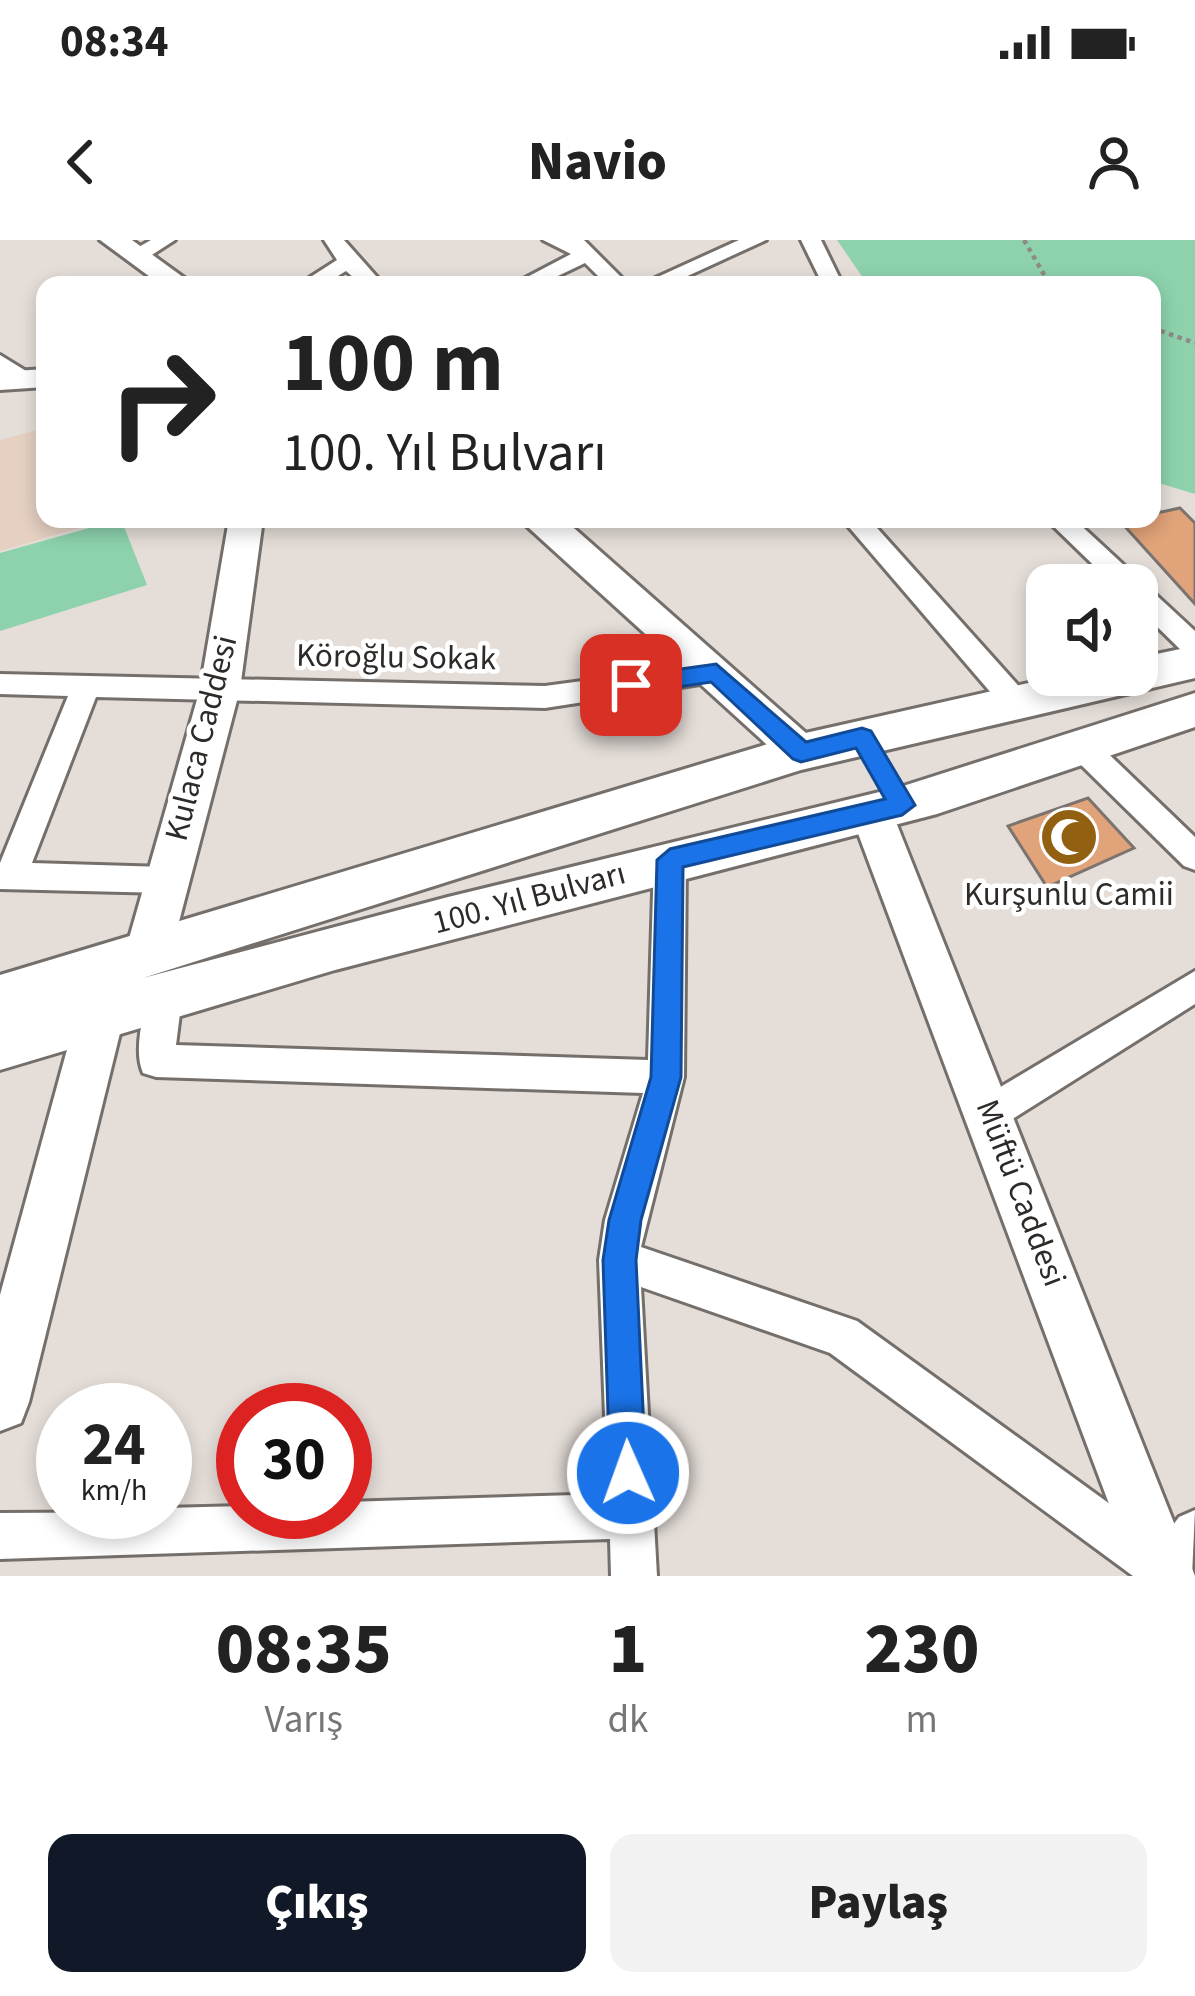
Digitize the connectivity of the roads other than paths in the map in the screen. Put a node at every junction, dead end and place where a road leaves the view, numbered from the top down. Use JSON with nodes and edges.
{"nodes":[{"id":1,"x":165,"y":240,"type":"edge"},
{"id":2,"x":334,"y":240,"type":"edge"},
{"id":3,"x":553,"y":240,"type":"edge"},
{"id":4,"x":756,"y":240,"type":"edge"},
{"id":5,"x":811,"y":240,"type":"edge"},
{"id":6,"x":588,"y":245,"type":"edge"},
{"id":7,"x":125,"y":248,"type":"edge"},
{"id":8,"x":349,"y":262,"type":"junction"},
{"id":9,"x":167,"y":276,"type":"edge"},
{"id":10,"x":324,"y":276,"type":"edge"},
{"id":11,"x":364,"y":276,"type":"edge"},
{"id":12,"x":537,"y":276,"type":"edge"},
{"id":13,"x":612,"y":276,"type":"edge"},
{"id":14,"x":671,"y":276,"type":"edge"},
{"id":15,"x":829,"y":276,"type":"edge"},
{"id":16,"x":245,"y":528,"type":"edge"},
{"id":17,"x":550,"y":528,"type":"edge"},
{"id":18,"x":863,"y":528,"type":"edge"},
{"id":19,"x":1069,"y":528,"type":"edge"},
{"id":20,"x":1107,"y":564,"type":"edge"},
{"id":21,"x":1158,"y":611,"type":"edge"},
{"id":22,"x":1195,"y":647,"type":"edge"},
{"id":23,"x":1195,"y":662,"type":"edge"},
{"id":24,"x":1158,"y":670,"type":"edge"},
{"id":25,"x":716,"y":673,"type":"junction"},
{"id":26,"x":0,"y":684,"type":"edge"},
{"id":27,"x":86,"y":686,"type":"junction"},
{"id":28,"x":220,"y":689,"type":"junction"},
{"id":29,"x":1034,"y":696,"type":"edge"},
{"id":30,"x":1014,"y":700,"type":"junction"},
{"id":31,"x":1195,"y":710,"type":"edge"},
{"id":32,"x":862,"y":737,"type":"junction"},
{"id":33,"x":1082,"y":747,"type":"junction"},
{"id":34,"x":788,"y":756,"type":"junction"},
{"id":35,"x":886,"y":809,"type":"junction"},
{"id":36,"x":812,"y":830,"type":"junction"},
{"id":37,"x":1195,"y":857,"type":"edge"},
{"id":38,"x":670,"y":860,"type":"junction"},
{"id":39,"x":6,"y":877,"type":"edge"},
{"id":40,"x":165,"y":880,"type":"junction"},
{"id":41,"x":156,"y":977,"type":"junction"},
{"id":42,"x":1195,"y":986,"type":"edge"},
{"id":43,"x":0,"y":999,"type":"edge"},
{"id":44,"x":101,"y":1012,"type":"junction"},
{"id":45,"x":0,"y":1045,"type":"edge"},
{"id":46,"x":666,"y":1077,"type":"junction"},
{"id":47,"x":990,"y":1114,"type":"junction"},
{"id":48,"x":620,"y":1260,"type":"junction"},
{"id":49,"x":0,"y":1402,"type":"edge"},
{"id":50,"x":630,"y":1516,"type":"junction"},
{"id":51,"x":0,"y":1536,"type":"edge"},
{"id":52,"x":1173,"y":1564,"type":"edge"},
{"id":53,"x":634,"y":1576,"type":"edge"}],
"edges":[{"from":1,"to":7,"type":"street"},
{"from":2,"to":8,"type":"street"},
{"from":3,"to":6,"type":"street"},
{"from":4,"to":14,"type":"street"},
{"from":5,"to":15,"type":"street"},
{"from":6,"to":12,"type":"street"},
{"from":6,"to":13,"type":"street"},
{"from":7,"to":9,"type":"main road"},
{"from":8,"to":10,"type":"street"},
{"from":8,"to":11,"type":"street"},
{"from":16,"to":28,"type":"main road","name":"Kulaca Caddesi"},
{"from":17,"to":25,"type":"main road"},
{"from":18,"to":30,"type":"street"},
{"from":19,"to":20,"type":"street"},
{"from":21,"to":22,"type":"street"},
{"from":23,"to":24,"type":"main road","name":"100. Yıl Bulvarı"},
{"from":25,"to":28,"type":"street","name":"Köroğlu Sokak"},
{"from":25,"to":34,"type":"main road"},
{"from":26,"to":27,"type":"street","name":"Köroğlu Sokak"},
{"from":27,"to":28,"type":"street","name":"Köroğlu Sokak"},
{"from":27,"to":39,"type":"street"},
{"from":28,"to":40,"type":"main road","name":"Kulaca Caddesi"},
{"from":29,"to":30,"type":"main road","name":"100. Yıl Bulvarı"},
{"from":30,"to":32,"type":"main road","name":"100. Yıl Bulvarı"},
{"from":31,"to":33,"type":"main road","name":"100. Yıl Bulvarı"},
{"from":32,"to":34,"type":"main road","name":"100. Yıl Bulvarı"},
{"from":32,"to":35,"type":"main road"},
{"from":33,"to":35,"type":"main road","name":"100. Yıl Bulvarı"},
{"from":33,"to":37,"type":"street"},
{"from":34,"to":36,"type":"main road"},
{"from":34,"to":41,"type":"main road","name":"100. Yıl Bulvarı"},
{"from":35,"to":36,"type":"main road","name":"100. Yıl Bulvarı"},
{"from":35,"to":47,"type":"main road","name":"Müftü Caddesi"},
{"from":36,"to":38,"type":"main road","name":"100. Yıl Bulvarı"},
{"from":38,"to":41,"type":"main road","name":"100. Yıl Bulvarı"},
{"from":38,"to":46,"type":"street"},
{"from":39,"to":40,"type":"street"},
{"from":40,"to":41,"type":"main road","name":"Kulaca Caddesi"},
{"from":41,"to":43,"type":"main road","name":"100. Yıl Bulvarı"},
{"from":41,"to":44,"type":"main road","name":"100. Yıl Bulvarı"},
{"from":41,"to":46,"type":"street"},
{"from":42,"to":47,"type":"street"},
{"from":44,"to":45,"type":"main road","name":"100. Yıl Bulvarı"},
{"from":44,"to":49,"type":"main road"},
{"from":46,"to":48,"type":"street"},
{"from":47,"to":52,"type":"main road","name":"Müftü Caddesi"},
{"from":48,"to":50,"type":"street"},
{"from":48,"to":52,"type":"street"},
{"from":50,"to":51,"type":"street"},
{"from":50,"to":53,"type":"street"}]}
